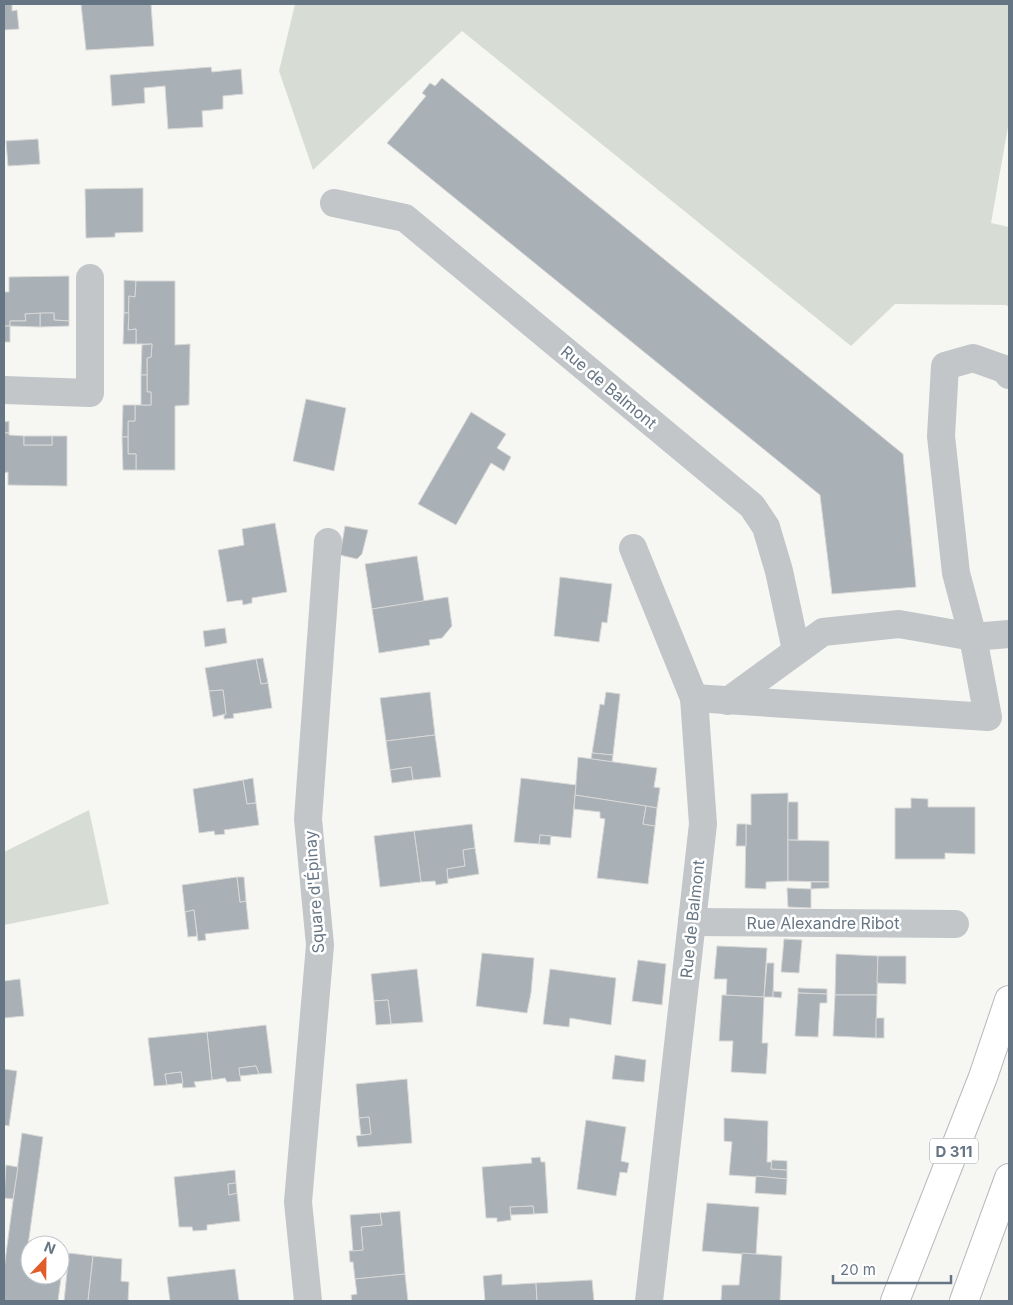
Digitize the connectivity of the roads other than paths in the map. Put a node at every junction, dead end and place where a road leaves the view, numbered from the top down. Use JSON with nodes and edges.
{"nodes":[{"id":1,"x":334,"y":203,"type":"dead end"},
{"id":2,"x":90,"y":278,"type":"dead end"},
{"id":3,"x":1009,"y":374,"type":"edge"},
{"id":4,"x":4,"y":390,"type":"edge"},
{"id":5,"x":328,"y":542,"type":"dead end"},
{"id":6,"x":632,"y":548,"type":"dead end"},
{"id":7,"x":1009,"y":634,"type":"edge"},
{"id":8,"x":973,"y":637,"type":"junction"},
{"id":9,"x":796,"y":650,"type":"junction"},
{"id":10,"x":694,"y":698,"type":"junction"},
{"id":11,"x":728,"y":701,"type":"junction"},
{"id":12,"x":692,"y":922,"type":"junction"},
{"id":13,"x":954,"y":924,"type":"dead end"},
{"id":14,"x":1009,"y":1000,"type":"edge"},
{"id":15,"x":1009,"y":1178,"type":"edge"},
{"id":16,"x":308,"y":1301,"type":"edge"},
{"id":17,"x":649,"y":1301,"type":"edge"},
{"id":18,"x":895,"y":1301,"type":"edge"},
{"id":19,"x":964,"y":1301,"type":"edge"}],
"edges":[{"from":1,"to":9,"type":"street","name":"Rue de Balmont"},
{"from":2,"to":4,"type":"street"},
{"from":3,"to":8,"type":"street"},
{"from":5,"to":16,"type":"street","name":"Square d'Épinay"},
{"from":6,"to":10,"type":"street","name":"Rue de Balmont"},
{"from":7,"to":8,"type":"street"},
{"from":8,"to":9,"type":"street"},
{"from":8,"to":11,"type":"street"},
{"from":9,"to":11,"type":"street"},
{"from":10,"to":11,"type":"street"},
{"from":10,"to":12,"type":"street","name":"Rue de Balmont"},
{"from":12,"to":13,"type":"street","name":"Rue Alexandre Ribot"},
{"from":12,"to":17,"type":"street","name":"Rue de Balmont"},
{"from":14,"to":18,"type":"main road","number":"D 311"},
{"from":15,"to":19,"type":"main road"}]}
